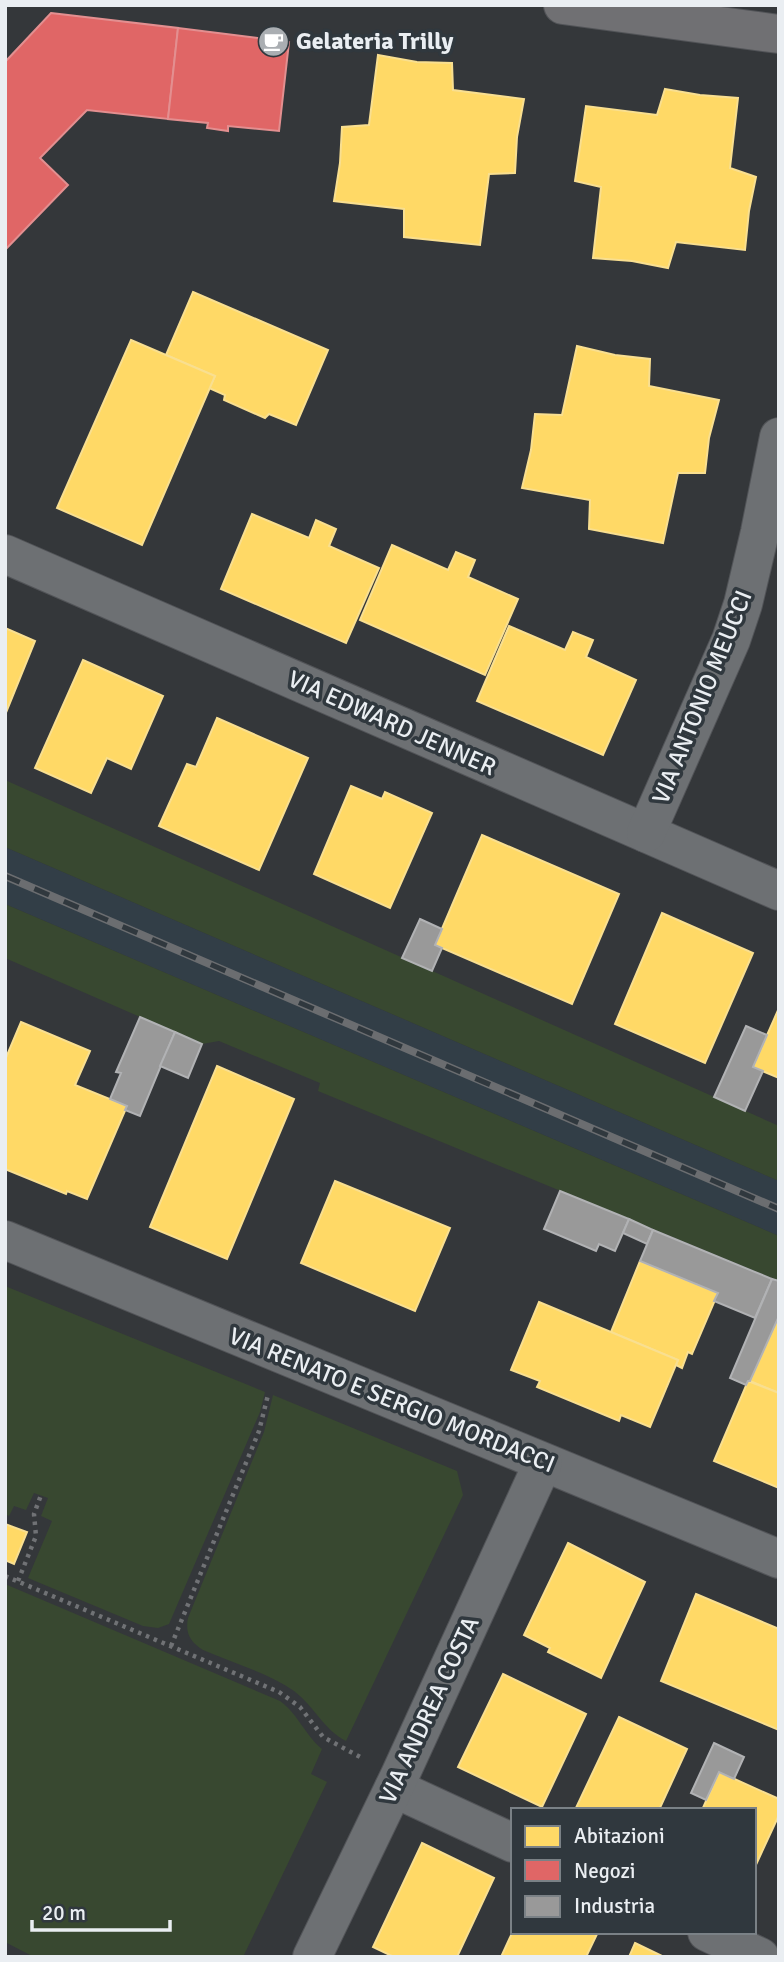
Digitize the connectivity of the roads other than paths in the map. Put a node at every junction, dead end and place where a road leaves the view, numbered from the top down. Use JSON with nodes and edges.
{"nodes":[{"id":1,"x":563,"y":5,"type":"edge"},
{"id":2,"x":779,"y":34,"type":"edge"},
{"id":3,"x":779,"y":436,"type":"edge"},
{"id":4,"x":5,"y":554,"type":"edge"},
{"id":5,"x":646,"y":833,"type":"junction"},
{"id":6,"x":779,"y":891,"type":"edge"},
{"id":7,"x":5,"y":1240,"type":"edge"},
{"id":8,"x":543,"y":1463,"type":"junction"},
{"id":9,"x":779,"y":1559,"type":"edge"},
{"id":10,"x":397,"y":1782,"type":"junction"},
{"id":11,"x":511,"y":1842,"type":"edge"},
{"id":12,"x":711,"y":1934,"type":"edge"},
{"id":13,"x":313,"y":1957,"type":"edge"},
{"id":14,"x":760,"y":1957,"type":"edge"}],
"edges":[{"from":1,"to":2,"type":"main road"},
{"from":3,"to":5,"type":"street","name":"VIA ANTONIO MEUCCI"},
{"from":4,"to":5,"type":"street","name":"VIA EDWARD JENNER"},
{"from":5,"to":6,"type":"street","name":"VIA EDWARD JENNER"},
{"from":7,"to":8,"type":"street","name":"VIA RENATO E SERGIO MORDACCI"},
{"from":8,"to":9,"type":"street","name":"VIA RENATO E SERGIO MORDACCI"},
{"from":8,"to":10,"type":"street","name":"VIA ANDREA COSTA"},
{"from":10,"to":11,"type":"street"},
{"from":10,"to":13,"type":"street","name":"VIA ANDREA COSTA"},
{"from":12,"to":14,"type":"street"}]}
